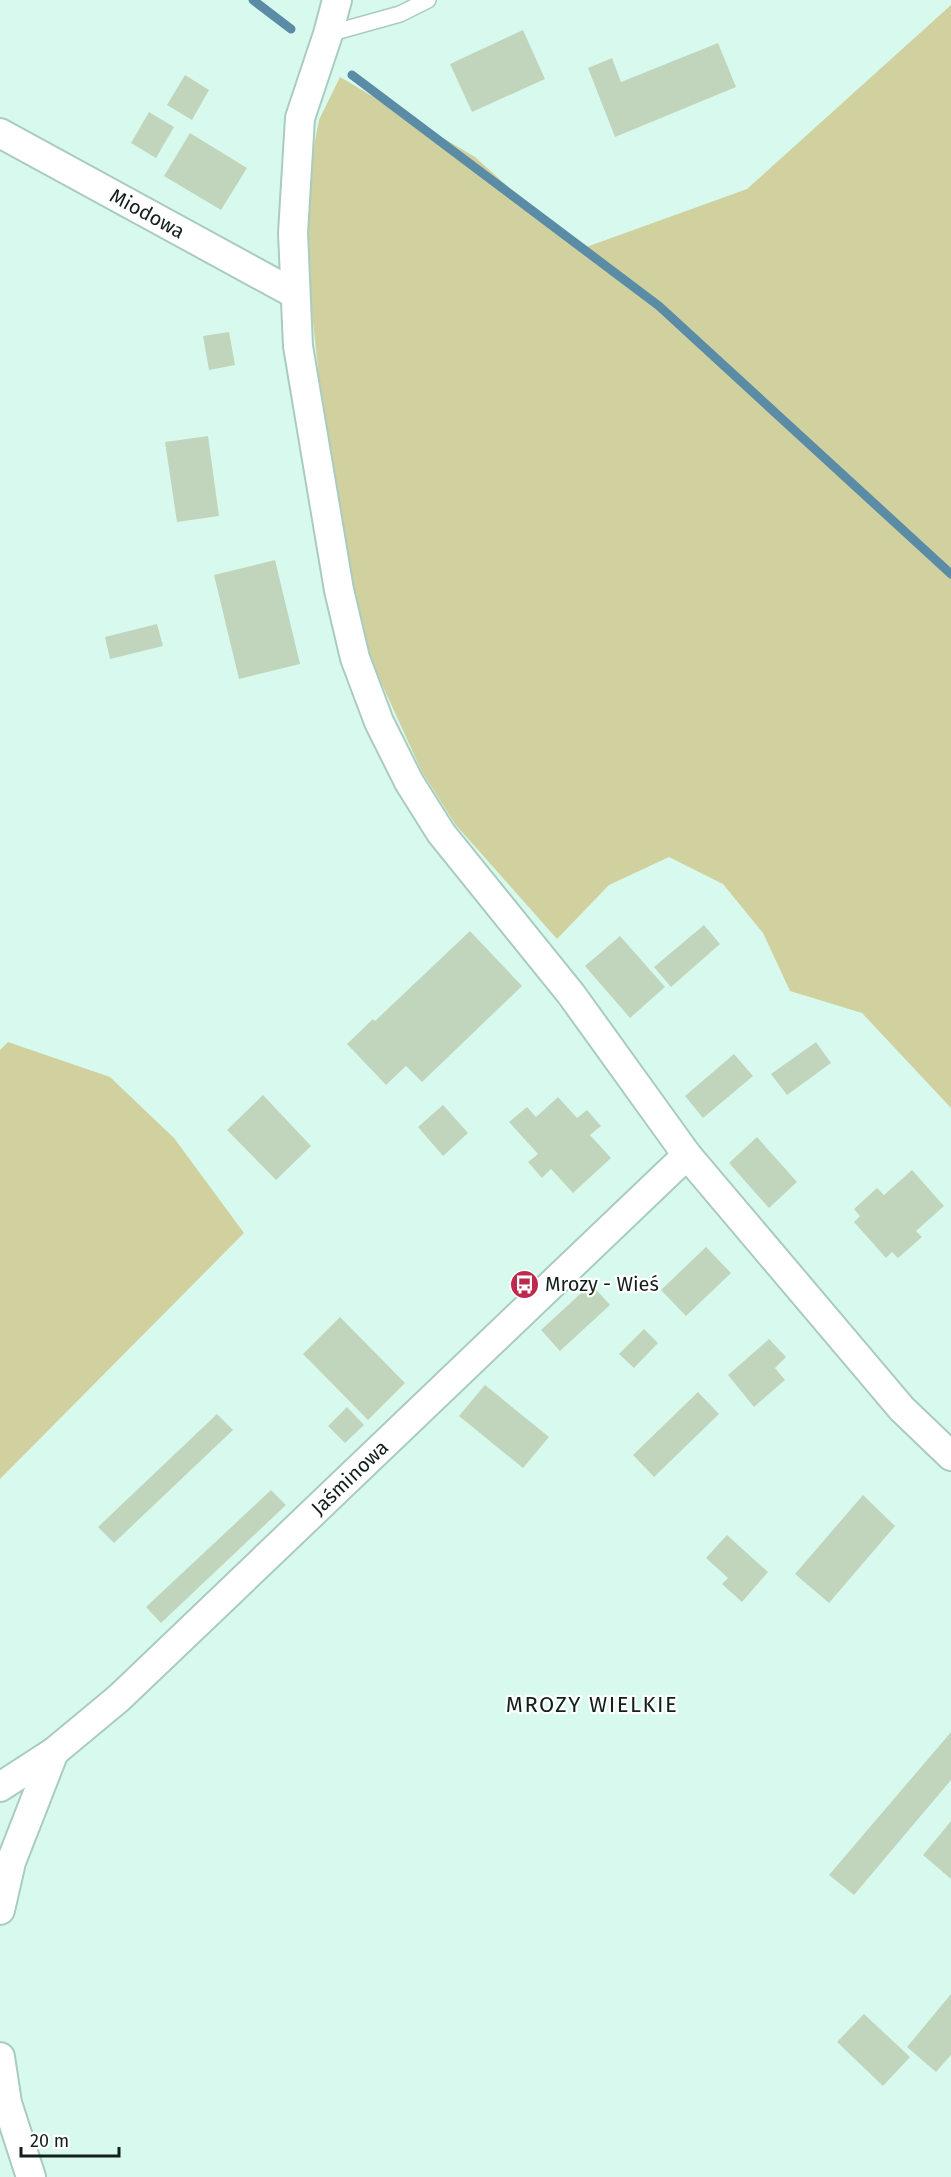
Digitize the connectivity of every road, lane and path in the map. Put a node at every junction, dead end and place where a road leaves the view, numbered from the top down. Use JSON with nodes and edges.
{"nodes":[{"id":1,"x":337,"y":0,"type":"edge"},
{"id":2,"x":428,"y":0,"type":"edge"},
{"id":3,"x":328,"y":34,"type":"junction"},
{"id":4,"x":0,"y":133,"type":"edge"},
{"id":5,"x":295,"y":294,"type":"junction"},
{"id":6,"x":687,"y":1155,"type":"junction"},
{"id":7,"x":951,"y":1456,"type":"edge"},
{"id":8,"x":54,"y":1752,"type":"junction"},
{"id":9,"x":0,"y":1786,"type":"edge"},
{"id":10,"x":0,"y":1910,"type":"edge"},
{"id":11,"x":0,"y":2057,"type":"edge"},
{"id":12,"x":31,"y":2177,"type":"edge"}],
"edges":[{"from":1,"to":3,"type":"street"},
{"from":2,"to":3,"type":"lane"},
{"from":3,"to":5,"type":"street"},
{"from":4,"to":5,"type":"street","name":"Miodowa"},
{"from":5,"to":6,"type":"street"},
{"from":6,"to":7,"type":"street"},
{"from":6,"to":8,"type":"street","name":"Jaśminowa"},
{"from":8,"to":9,"type":"street","name":"Jaśminowa"},
{"from":8,"to":10,"type":"street"},
{"from":11,"to":12,"type":"street"}]}
